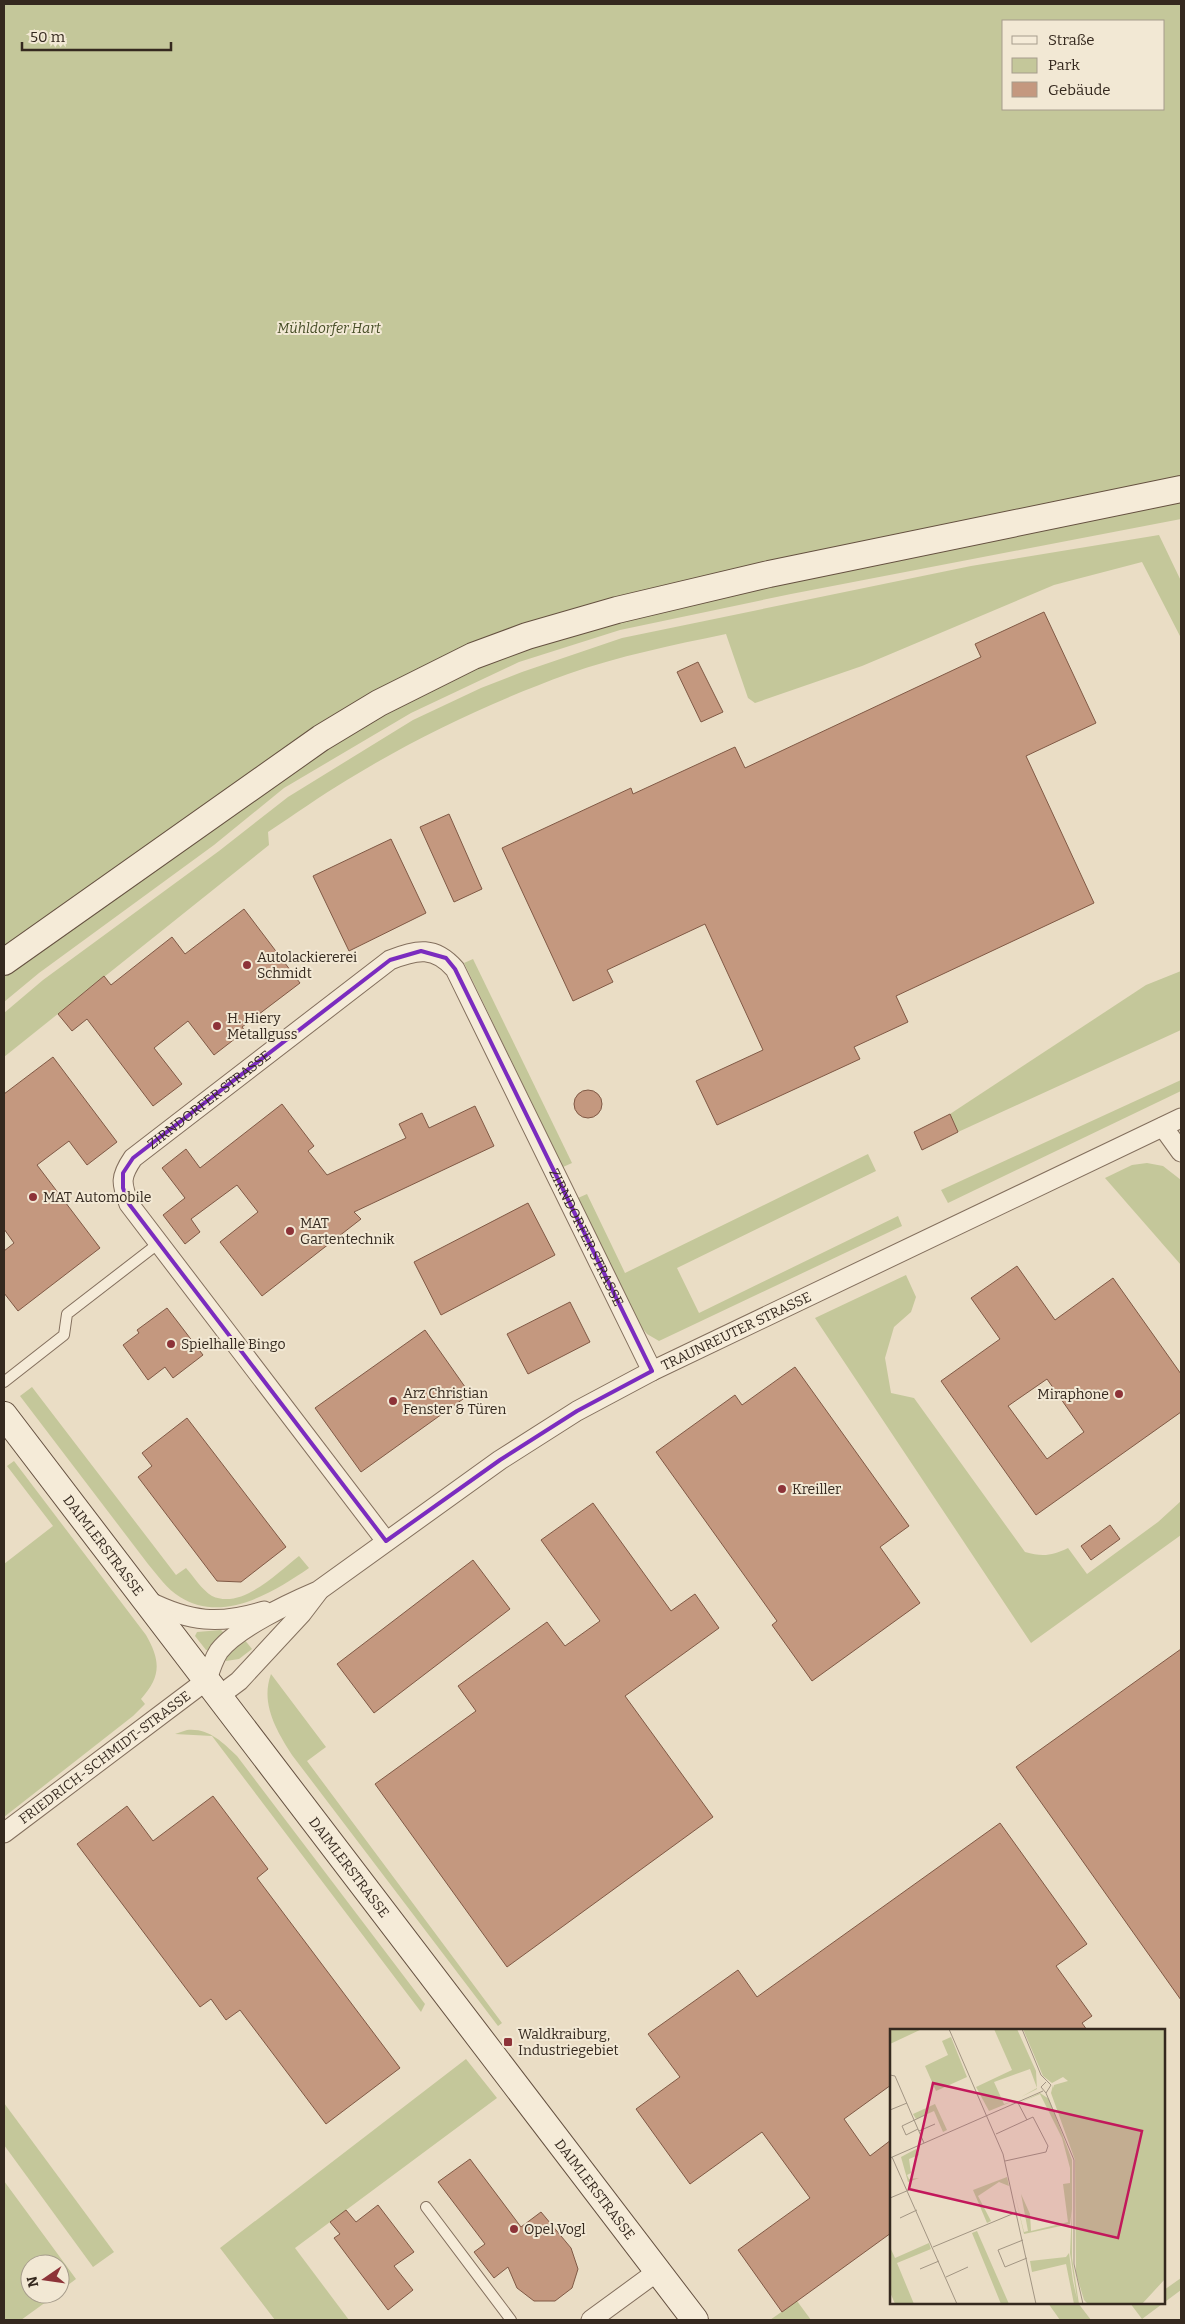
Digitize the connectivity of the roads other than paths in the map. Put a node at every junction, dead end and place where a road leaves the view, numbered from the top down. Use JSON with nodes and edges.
{"nodes":[{"id":1,"x":1181,"y":489,"type":"edge"},
{"id":2,"x":4,"y":962,"type":"edge"},
{"id":3,"x":1181,"y":1118,"type":"edge"},
{"id":4,"x":1163,"y":1126,"type":"junction"},
{"id":5,"x":1181,"y":1152,"type":"edge"},
{"id":6,"x":159,"y":1243,"type":"junction"},
{"id":7,"x":652,"y":1371,"type":"junction"},
{"id":8,"x":4,"y":1382,"type":"edge"},
{"id":9,"x":4,"y":1415,"type":"edge"},
{"id":10,"x":386,"y":1541,"type":"junction"},
{"id":11,"x":318,"y":1591,"type":"junction"},
{"id":12,"x":145,"y":1600,"type":"junction"},
{"id":13,"x":291,"y":1602,"type":"junction"},
{"id":14,"x":213,"y":1688,"type":"junction"},
{"id":15,"x":4,"y":1834,"type":"edge"},
{"id":16,"x":426,"y":2207,"type":"dead end"},
{"id":17,"x":658,"y":2271,"type":"junction"},
{"id":18,"x":511,"y":2320,"type":"edge"},
{"id":19,"x":592,"y":2320,"type":"edge"},
{"id":20,"x":695,"y":2320,"type":"edge"}],
"edges":[{"from":1,"to":2,"type":"main road"},
{"from":3,"to":4,"type":"street","name":"TRAUNREUTER STRASSE"},
{"from":4,"to":5,"type":"street"},
{"from":4,"to":7,"type":"street","name":"TRAUNREUTER STRASSE"},
{"from":6,"to":7,"type":"street","name":"ZIRNDORFER STRASSE"},
{"from":6,"to":8,"type":"lane"},
{"from":6,"to":10,"type":"street","name":"ZIRNDORFER STRASSE"},
{"from":7,"to":10,"type":"street","name":"TRAUNREUTER STRASSE"},
{"from":9,"to":12,"type":"main road","name":"DAIMLERSTRASSE"},
{"from":10,"to":11,"type":"street","name":"TRAUNREUTER STRASSE"},
{"from":11,"to":13,"type":"street","name":"TRAUNREUTER STRASSE"},
{"from":11,"to":14,"type":"street","name":"TRAUNREUTER STRASSE"},
{"from":12,"to":13,"type":"street","name":"TRAUNREUTER STRASSE"},
{"from":12,"to":14,"type":"main road","name":"DAIMLERSTRASSE"},
{"from":13,"to":14,"type":"street","name":"TRAUNREUTER STRASSE"},
{"from":14,"to":15,"type":"street","name":"FRIEDRICH-SCHMIDT-STRASSE"},
{"from":14,"to":17,"type":"main road","name":"DAIMLERSTRASSE"},
{"from":16,"to":18,"type":"lane"},
{"from":17,"to":19,"type":"street"},
{"from":17,"to":20,"type":"main road","name":"DAIMLERSTRASSE"}]}
